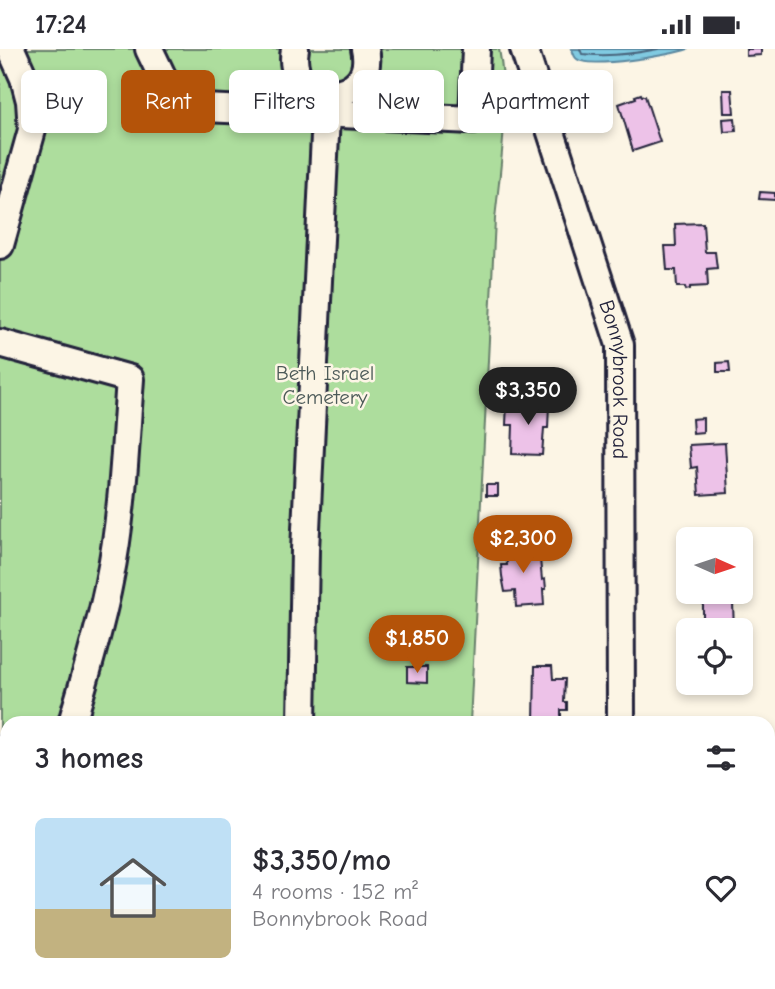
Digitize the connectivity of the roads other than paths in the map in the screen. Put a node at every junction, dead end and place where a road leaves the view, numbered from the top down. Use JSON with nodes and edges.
{"nodes":[{"id":1,"x":11,"y":49,"type":"edge"},
{"id":2,"x":149,"y":49,"type":"edge"},
{"id":3,"x":295,"y":49,"type":"edge"},
{"id":4,"x":365,"y":49,"type":"edge"},
{"id":5,"x":476,"y":49,"type":"edge"},
{"id":6,"x":524,"y":49,"type":"edge"},
{"id":7,"x":296,"y":70,"type":"edge"},
{"id":8,"x":339,"y":93,"type":"edge"},
{"id":9,"x":339,"y":105,"type":"edge"},
{"id":10,"x":229,"y":106,"type":"edge"},
{"id":11,"x":326,"y":133,"type":"edge"},
{"id":12,"x":0,"y":246,"type":"edge"},
{"id":13,"x":0,"y":343,"type":"edge"},
{"id":14,"x":74,"y":716,"type":"edge"},
{"id":15,"x":302,"y":716,"type":"edge"},
{"id":16,"x":621,"y":716,"type":"edge"}],
"edges":[{"from":1,"to":12,"type":"street"},
{"from":2,"to":10,"type":"street"},
{"from":3,"to":7,"type":"street"},
{"from":4,"to":8,"type":"street"},
{"from":5,"to":9,"type":"street"},
{"from":6,"to":16,"type":"street","name":"Bonnybrook Road"},
{"from":11,"to":15,"type":"street"},
{"from":13,"to":14,"type":"street"}]}
